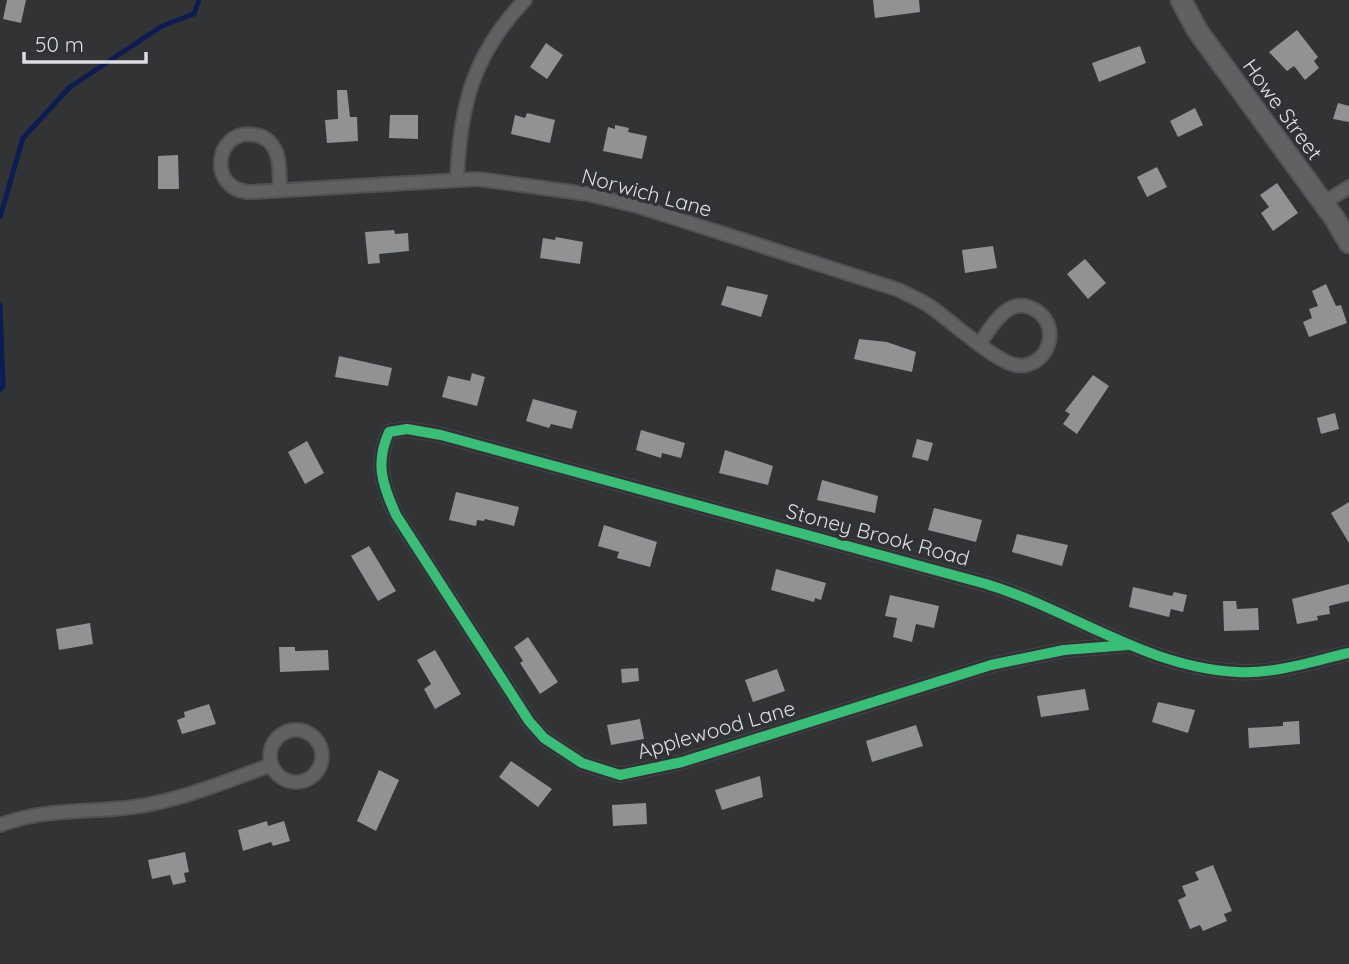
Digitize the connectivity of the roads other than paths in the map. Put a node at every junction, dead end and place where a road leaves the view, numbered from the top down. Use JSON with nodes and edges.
{"nodes":[{"id":1,"x":525,"y":0,"type":"edge"},
{"id":2,"x":1181,"y":0,"type":"edge"},
{"id":3,"x":457,"y":179,"type":"junction"},
{"id":4,"x":1349,"y":187,"type":"edge"},
{"id":5,"x":280,"y":190,"type":"junction"},
{"id":6,"x":1323,"y":203,"type":"junction"},
{"id":7,"x":1349,"y":243,"type":"edge"},
{"id":8,"x":980,"y":343,"type":"junction"},
{"id":9,"x":390,"y":432,"type":"joint"},
{"id":10,"x":1128,"y":645,"type":"junction"},
{"id":11,"x":1349,"y":653,"type":"edge"},
{"id":12,"x":271,"y":765,"type":"junction"},
{"id":13,"x":0,"y":825,"type":"edge"}],
"edges":[{"from":1,"to":3,"type":"street"},
{"from":2,"to":6,"type":"street","name":"Howe Street"},
{"from":3,"to":5,"type":"street","name":"Norwich Lane"},
{"from":3,"to":8,"type":"street","name":"Norwich Lane"},
{"from":4,"to":6,"type":"street"},
{"from":5,"to":5,"type":"street","name":"Norwich Lane"},
{"from":6,"to":7,"type":"street","name":"Howe Street"},
{"from":8,"to":8,"type":"street","name":"Norwich Lane"},
{"from":9,"to":10,"type":"street","name":"Stoney Brook Road"},
{"from":9,"to":10,"type":"street","name":"Applewood Lane"},
{"from":10,"to":11,"type":"street","name":"Stoney Brook Road"},
{"from":12,"to":12,"type":"street"},
{"from":12,"to":13,"type":"street"}]}
